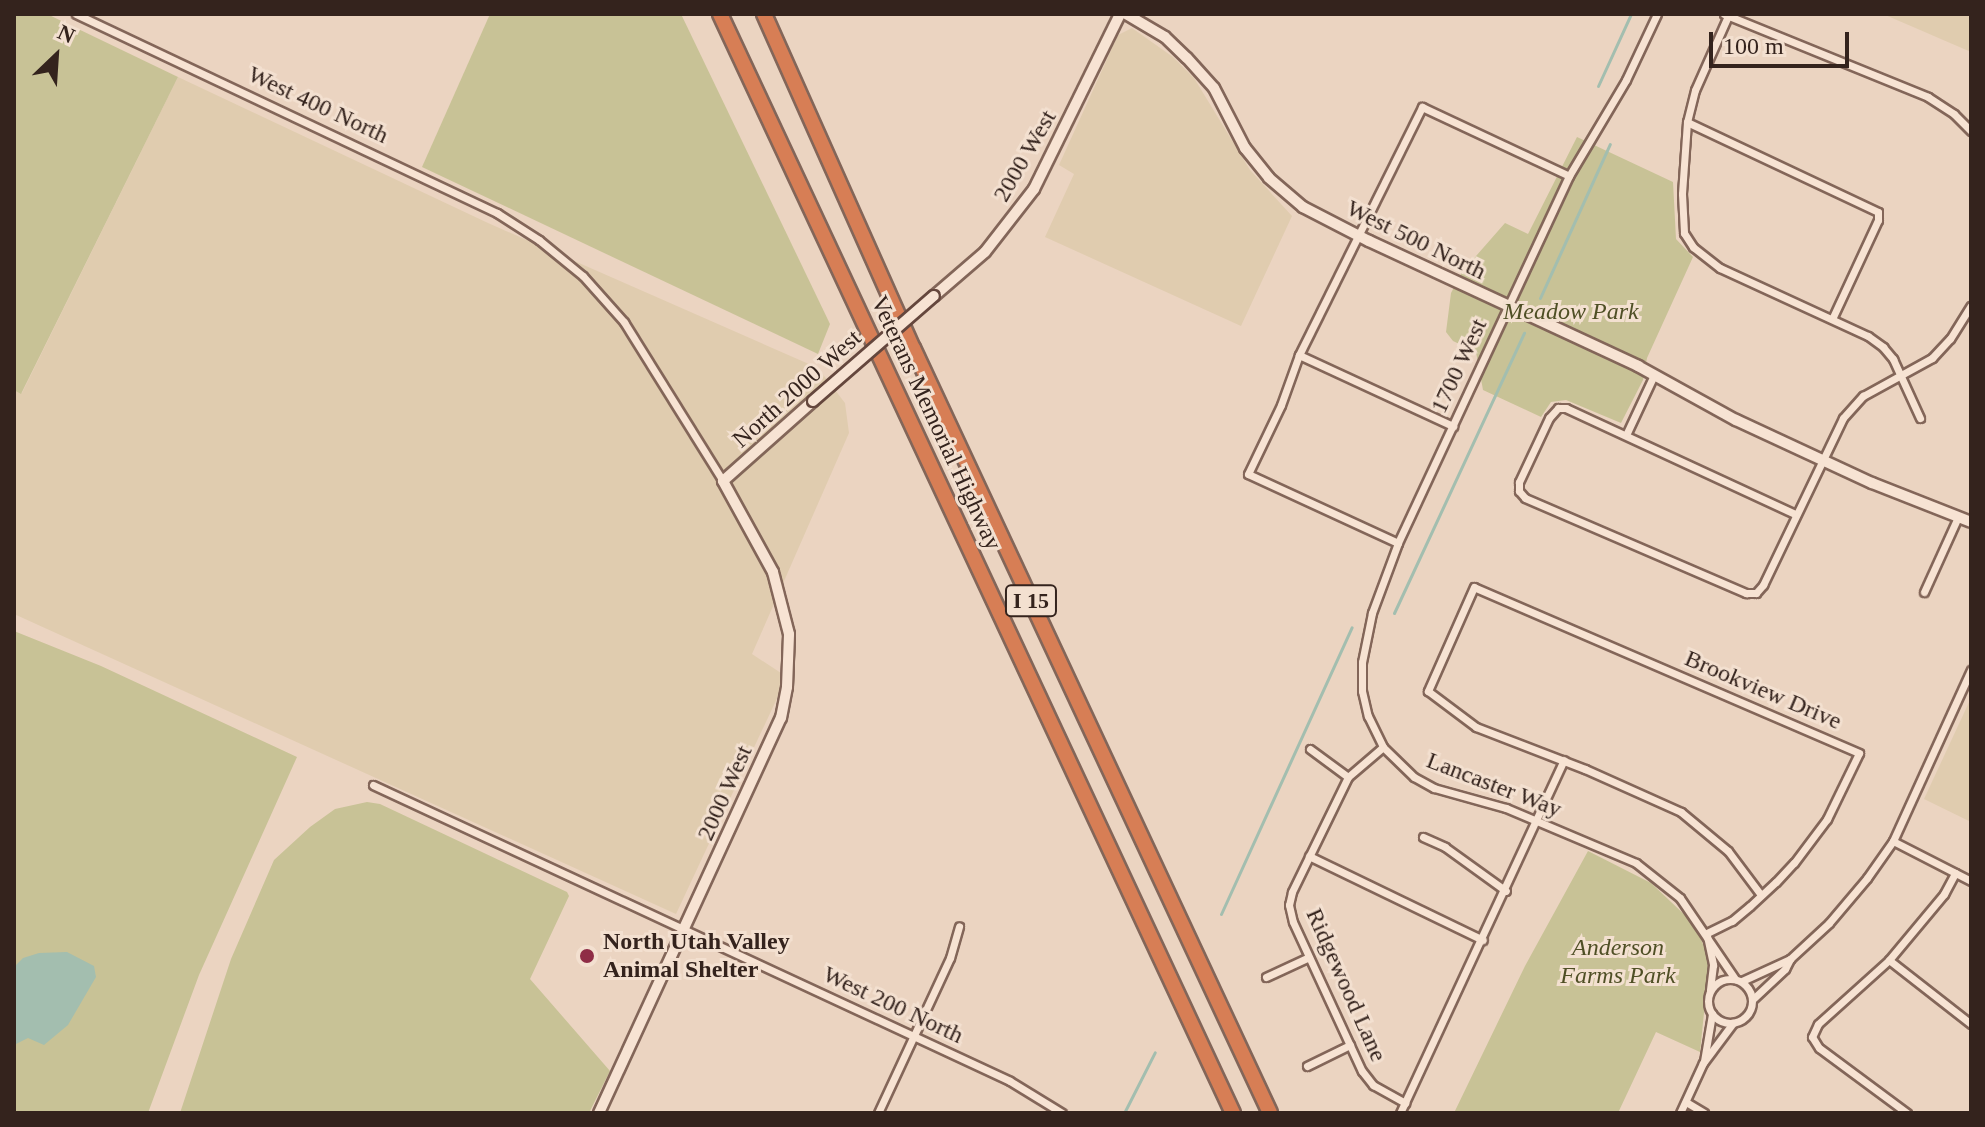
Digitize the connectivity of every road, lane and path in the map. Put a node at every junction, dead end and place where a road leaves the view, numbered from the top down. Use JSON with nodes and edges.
{"nodes":[{"id":1,"x":76,"y":14,"type":"edge"},
{"id":2,"x":720,"y":14,"type":"edge"},
{"id":3,"x":764,"y":14,"type":"edge"},
{"id":4,"x":1123,"y":14,"type":"edge"},
{"id":5,"x":1657,"y":14,"type":"edge"},
{"id":6,"x":1726,"y":15,"type":"edge"},
{"id":7,"x":1687,"y":122,"type":"junction"},
{"id":8,"x":1971,"y":131,"type":"edge"},
{"id":9,"x":1569,"y":176,"type":"junction"},
{"id":10,"x":1358,"y":236,"type":"junction"},
{"id":11,"x":934,"y":296,"type":"joint"},
{"id":12,"x":1971,"y":306,"type":"edge"},
{"id":13,"x":1508,"y":307,"type":"junction"},
{"id":14,"x":1832,"y":319,"type":"junction"},
{"id":15,"x":1299,"y":355,"type":"junction"},
{"id":16,"x":1654,"y":375,"type":"junction"},
{"id":17,"x":1899,"y":375,"type":"junction"},
{"id":18,"x":1920,"y":418,"type":"dead end"},
{"id":19,"x":1453,"y":426,"type":"junction"},
{"id":20,"x":1626,"y":435,"type":"junction"},
{"id":21,"x":1821,"y":459,"type":"junction"},
{"id":22,"x":723,"y":481,"type":"junction"},
{"id":23,"x":1795,"y":514,"type":"junction"},
{"id":24,"x":1958,"y":517,"type":"junction"},
{"id":25,"x":1971,"y":522,"type":"edge"},
{"id":26,"x":1398,"y":543,"type":"junction"},
{"id":27,"x":1924,"y":592,"type":"dead end"},
{"id":28,"x":1372,"y":613,"type":"joint"},
{"id":29,"x":1971,"y":670,"type":"edge"},
{"id":30,"x":1383,"y":747,"type":"junction"},
{"id":31,"x":1310,"y":749,"type":"dead end"},
{"id":32,"x":1564,"y":760,"type":"junction"},
{"id":33,"x":1348,"y":777,"type":"junction"},
{"id":34,"x":373,"y":785,"type":"dead end"},
{"id":35,"x":1538,"y":821,"type":"junction"},
{"id":36,"x":1423,"y":837,"type":"dead end"},
{"id":37,"x":1893,"y":841,"type":"junction"},
{"id":38,"x":1309,"y":856,"type":"junction"},
{"id":39,"x":1955,"y":873,"type":"junction"},
{"id":40,"x":1971,"y":881,"type":"edge"},
{"id":41,"x":1506,"y":891,"type":"junction"},
{"id":42,"x":1761,"y":895,"type":"junction"},
{"id":43,"x":959,"y":926,"type":"dead end"},
{"id":44,"x":684,"y":931,"type":"junction"},
{"id":45,"x":1707,"y":933,"type":"junction"},
{"id":46,"x":1483,"y":940,"type":"junction"},
{"id":47,"x":1309,"y":957,"type":"junction"},
{"id":48,"x":1790,"y":959,"type":"junction"},
{"id":49,"x":1889,"y":960,"type":"junction"},
{"id":50,"x":1266,"y":977,"type":"dead end"},
{"id":51,"x":1738,"y":980,"type":"junction"},
{"id":52,"x":1709,"y":992,"type":"junction"},
{"id":53,"x":1753,"y":999,"type":"junction"},
{"id":54,"x":1712,"y":1014,"type":"junction"},
{"id":55,"x":1733,"y":1023,"type":"junction"},
{"id":56,"x":1971,"y":1024,"type":"edge"},
{"id":57,"x":913,"y":1037,"type":"junction"},
{"id":58,"x":1350,"y":1045,"type":"junction"},
{"id":59,"x":1703,"y":1063,"type":"junction"},
{"id":60,"x":1307,"y":1066,"type":"dead end"},
{"id":61,"x":1686,"y":1102,"type":"junction"},
{"id":62,"x":1405,"y":1103,"type":"junction"},
{"id":63,"x":599,"y":1113,"type":"edge"},
{"id":64,"x":878,"y":1113,"type":"edge"},
{"id":65,"x":1062,"y":1113,"type":"edge"},
{"id":66,"x":1233,"y":1113,"type":"edge"},
{"id":67,"x":1270,"y":1113,"type":"edge"},
{"id":68,"x":1400,"y":1113,"type":"edge"},
{"id":69,"x":1680,"y":1113,"type":"edge"},
{"id":70,"x":1704,"y":1113,"type":"edge"},
{"id":71,"x":1907,"y":1113,"type":"edge"}],
"edges":[{"from":1,"to":22,"type":"street","name":"West 400 North"},
{"from":2,"to":66,"type":"highway","name":"Veterans Memorial Highway","number":"I 15"},
{"from":3,"to":67,"type":"highway","name":"Veterans Memorial Highway","number":"I 15"},
{"from":4,"to":10,"type":"street","name":"West 500 North"},
{"from":4,"to":11,"type":"street","name":"2000 West"},
{"from":5,"to":9,"type":"street","name":"1700 West"},
{"from":6,"to":7,"type":"street"},
{"from":6,"to":8,"type":"street"},
{"from":7,"to":14,"type":"street"},
{"from":7,"to":14,"type":"street"},
{"from":9,"to":10,"type":"street"},
{"from":9,"to":13,"type":"street","name":"1700 West"},
{"from":10,"to":13,"type":"street","name":"West 500 North"},
{"from":10,"to":15,"type":"street"},
{"from":11,"to":22,"type":"street","name":"North 2000 West","bridge":true},
{"from":12,"to":17,"type":"street"},
{"from":13,"to":16,"type":"street","name":"West 500 North"},
{"from":13,"to":19,"type":"street","name":"1700 West"},
{"from":14,"to":17,"type":"street"},
{"from":15,"to":19,"type":"street"},
{"from":15,"to":26,"type":"street"},
{"from":16,"to":20,"type":"street"},
{"from":16,"to":21,"type":"street","name":"West 500 North"},
{"from":17,"to":18,"type":"street"},
{"from":17,"to":21,"type":"street"},
{"from":19,"to":26,"type":"street","name":"1700 West"},
{"from":20,"to":23,"type":"street"},
{"from":20,"to":23,"type":"street"},
{"from":21,"to":23,"type":"street"},
{"from":21,"to":24,"type":"street","name":"West 500 North"},
{"from":22,"to":44,"type":"street","name":"2000 West"},
{"from":24,"to":25,"type":"street","name":"West 500 North"},
{"from":24,"to":27,"type":"street"},
{"from":26,"to":28,"type":"street","name":"1700 West"},
{"from":28,"to":30,"type":"street","name":"Lancaster Way"},
{"from":29,"to":37,"type":"street"},
{"from":30,"to":33,"type":"street","name":"Ridgewood Lane"},
{"from":30,"to":35,"type":"street","name":"Lancaster Way"},
{"from":31,"to":33,"type":"street"},
{"from":32,"to":35,"type":"street"},
{"from":32,"to":42,"type":"street"},
{"from":32,"to":42,"type":"street","name":"Brookview Drive"},
{"from":33,"to":38,"type":"street","name":"Ridgewood Lane"},
{"from":34,"to":44,"type":"street","name":"West 200 North"},
{"from":35,"to":41,"type":"street"},
{"from":35,"to":45,"type":"street","name":"Lancaster Way"},
{"from":36,"to":41,"type":"street"},
{"from":37,"to":39,"type":"street"},
{"from":37,"to":48,"type":"street"},
{"from":38,"to":46,"type":"street"},
{"from":38,"to":47,"type":"street","name":"Ridgewood Lane"},
{"from":39,"to":40,"type":"street"},
{"from":39,"to":49,"type":"street"},
{"from":41,"to":46,"type":"street"},
{"from":42,"to":45,"type":"street","name":"Brookview Drive"},
{"from":43,"to":57,"type":"street"},
{"from":44,"to":57,"type":"street","name":"West 200 North"},
{"from":44,"to":63,"type":"street","name":"2000 West"},
{"from":45,"to":51,"type":"street","name":"Lancaster Way"},
{"from":45,"to":52,"type":"street"},
{"from":46,"to":62,"type":"street"},
{"from":47,"to":50,"type":"street"},
{"from":47,"to":58,"type":"street","name":"Ridgewood Lane"},
{"from":48,"to":51,"type":"street"},
{"from":48,"to":53,"type":"street"},
{"from":49,"to":56,"type":"street"},
{"from":49,"to":71,"type":"street"},
{"from":51,"to":52,"type":"street"},
{"from":51,"to":53,"type":"street"},
{"from":52,"to":54,"type":"street"},
{"from":53,"to":55,"type":"street"},
{"from":54,"to":55,"type":"street"},
{"from":54,"to":59,"type":"street"},
{"from":55,"to":59,"type":"street"},
{"from":57,"to":64,"type":"street"},
{"from":57,"to":65,"type":"street","name":"West 200 North"},
{"from":58,"to":60,"type":"street"},
{"from":58,"to":62,"type":"street","name":"Ridgewood Lane"},
{"from":59,"to":61,"type":"street"},
{"from":61,"to":69,"type":"street"},
{"from":61,"to":70,"type":"street"},
{"from":62,"to":68,"type":"street"}]}
